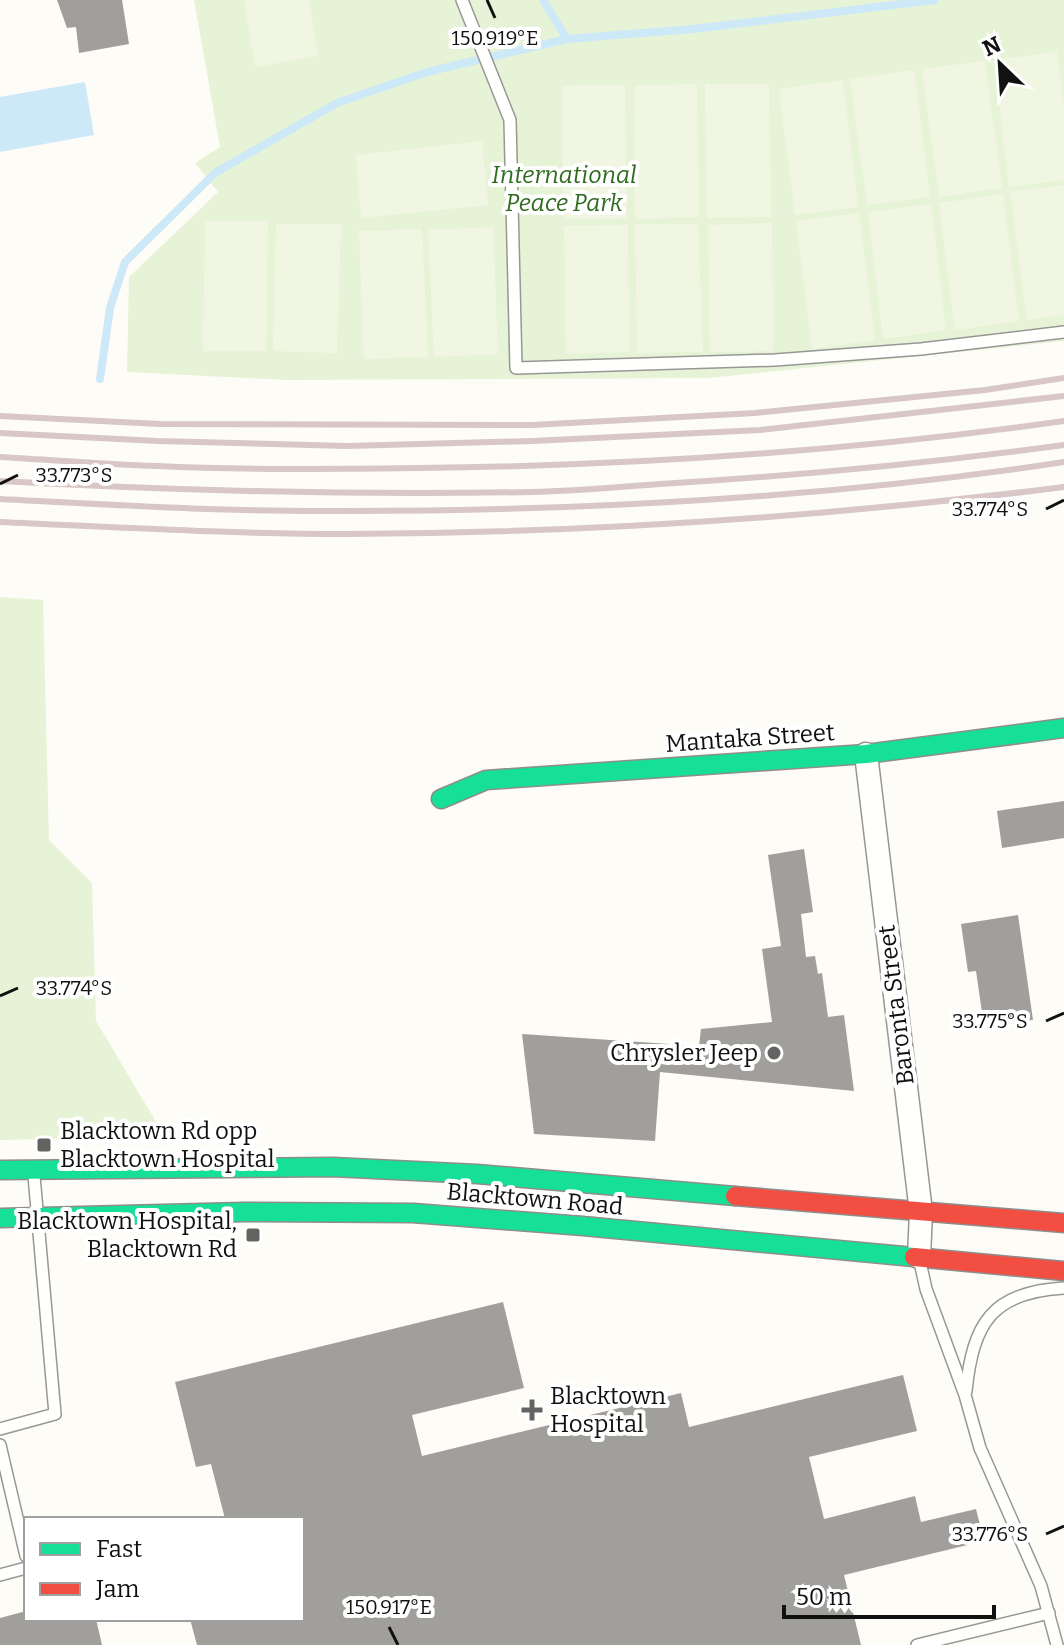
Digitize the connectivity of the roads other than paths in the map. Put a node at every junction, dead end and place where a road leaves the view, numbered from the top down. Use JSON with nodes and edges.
{"nodes":[{"id":1,"x":462,"y":0,"type":"edge"},
{"id":2,"x":1064,"y":332,"type":"edge"},
{"id":3,"x":1064,"y":728,"type":"edge"},
{"id":4,"x":866,"y":754,"type":"junction"},
{"id":5,"x":441,"y":799,"type":"dead end"},
{"id":6,"x":0,"y":1170,"type":"edge"},
{"id":7,"x":33,"y":1170,"type":"junction"},
{"id":8,"x":921,"y":1212,"type":"junction"},
{"id":9,"x":37,"y":1217,"type":"junction"},
{"id":10,"x":0,"y":1218,"type":"edge"},
{"id":11,"x":1064,"y":1223,"type":"edge"},
{"id":12,"x":919,"y":1257,"type":"junction"},
{"id":13,"x":1064,"y":1271,"type":"edge"},
{"id":14,"x":1064,"y":1288,"type":"edge"},
{"id":15,"x":965,"y":1395,"type":"junction"},
{"id":16,"x":0,"y":1429,"type":"edge"},
{"id":17,"x":0,"y":1445,"type":"edge"},
{"id":18,"x":24,"y":1547,"type":"edge"},
{"id":19,"x":24,"y":1569,"type":"edge"},
{"id":20,"x":0,"y":1575,"type":"edge"},
{"id":21,"x":1049,"y":1613,"type":"junction"},
{"id":22,"x":917,"y":1645,"type":"edge"},
{"id":23,"x":1057,"y":1645,"type":"edge"}],
"edges":[{"from":1,"to":2,"type":"lane"},
{"from":3,"to":4,"type":"main road","name":"Mantaka Street"},
{"from":4,"to":5,"type":"main road","name":"Mantaka Street"},
{"from":4,"to":8,"type":"street","name":"Baronta Street"},
{"from":6,"to":7,"type":"main road","name":"Blacktown Road"},
{"from":7,"to":8,"type":"main road","name":"Blacktown Road"},
{"from":7,"to":9,"type":"lane"},
{"from":8,"to":11,"type":"main road","name":"Blacktown Road"},
{"from":8,"to":12,"type":"street","name":"Baronta Street"},
{"from":9,"to":10,"type":"main road","name":"Blacktown Road"},
{"from":9,"to":12,"type":"main road","name":"Blacktown Road"},
{"from":9,"to":16,"type":"lane"},
{"from":12,"to":13,"type":"main road","name":"Blacktown Road"},
{"from":12,"to":15,"type":"lane"},
{"from":14,"to":15,"type":"lane"},
{"from":15,"to":21,"type":"lane"},
{"from":17,"to":18,"type":"lane"},
{"from":19,"to":20,"type":"lane"},
{"from":21,"to":22,"type":"lane"},
{"from":21,"to":23,"type":"lane"}]}
